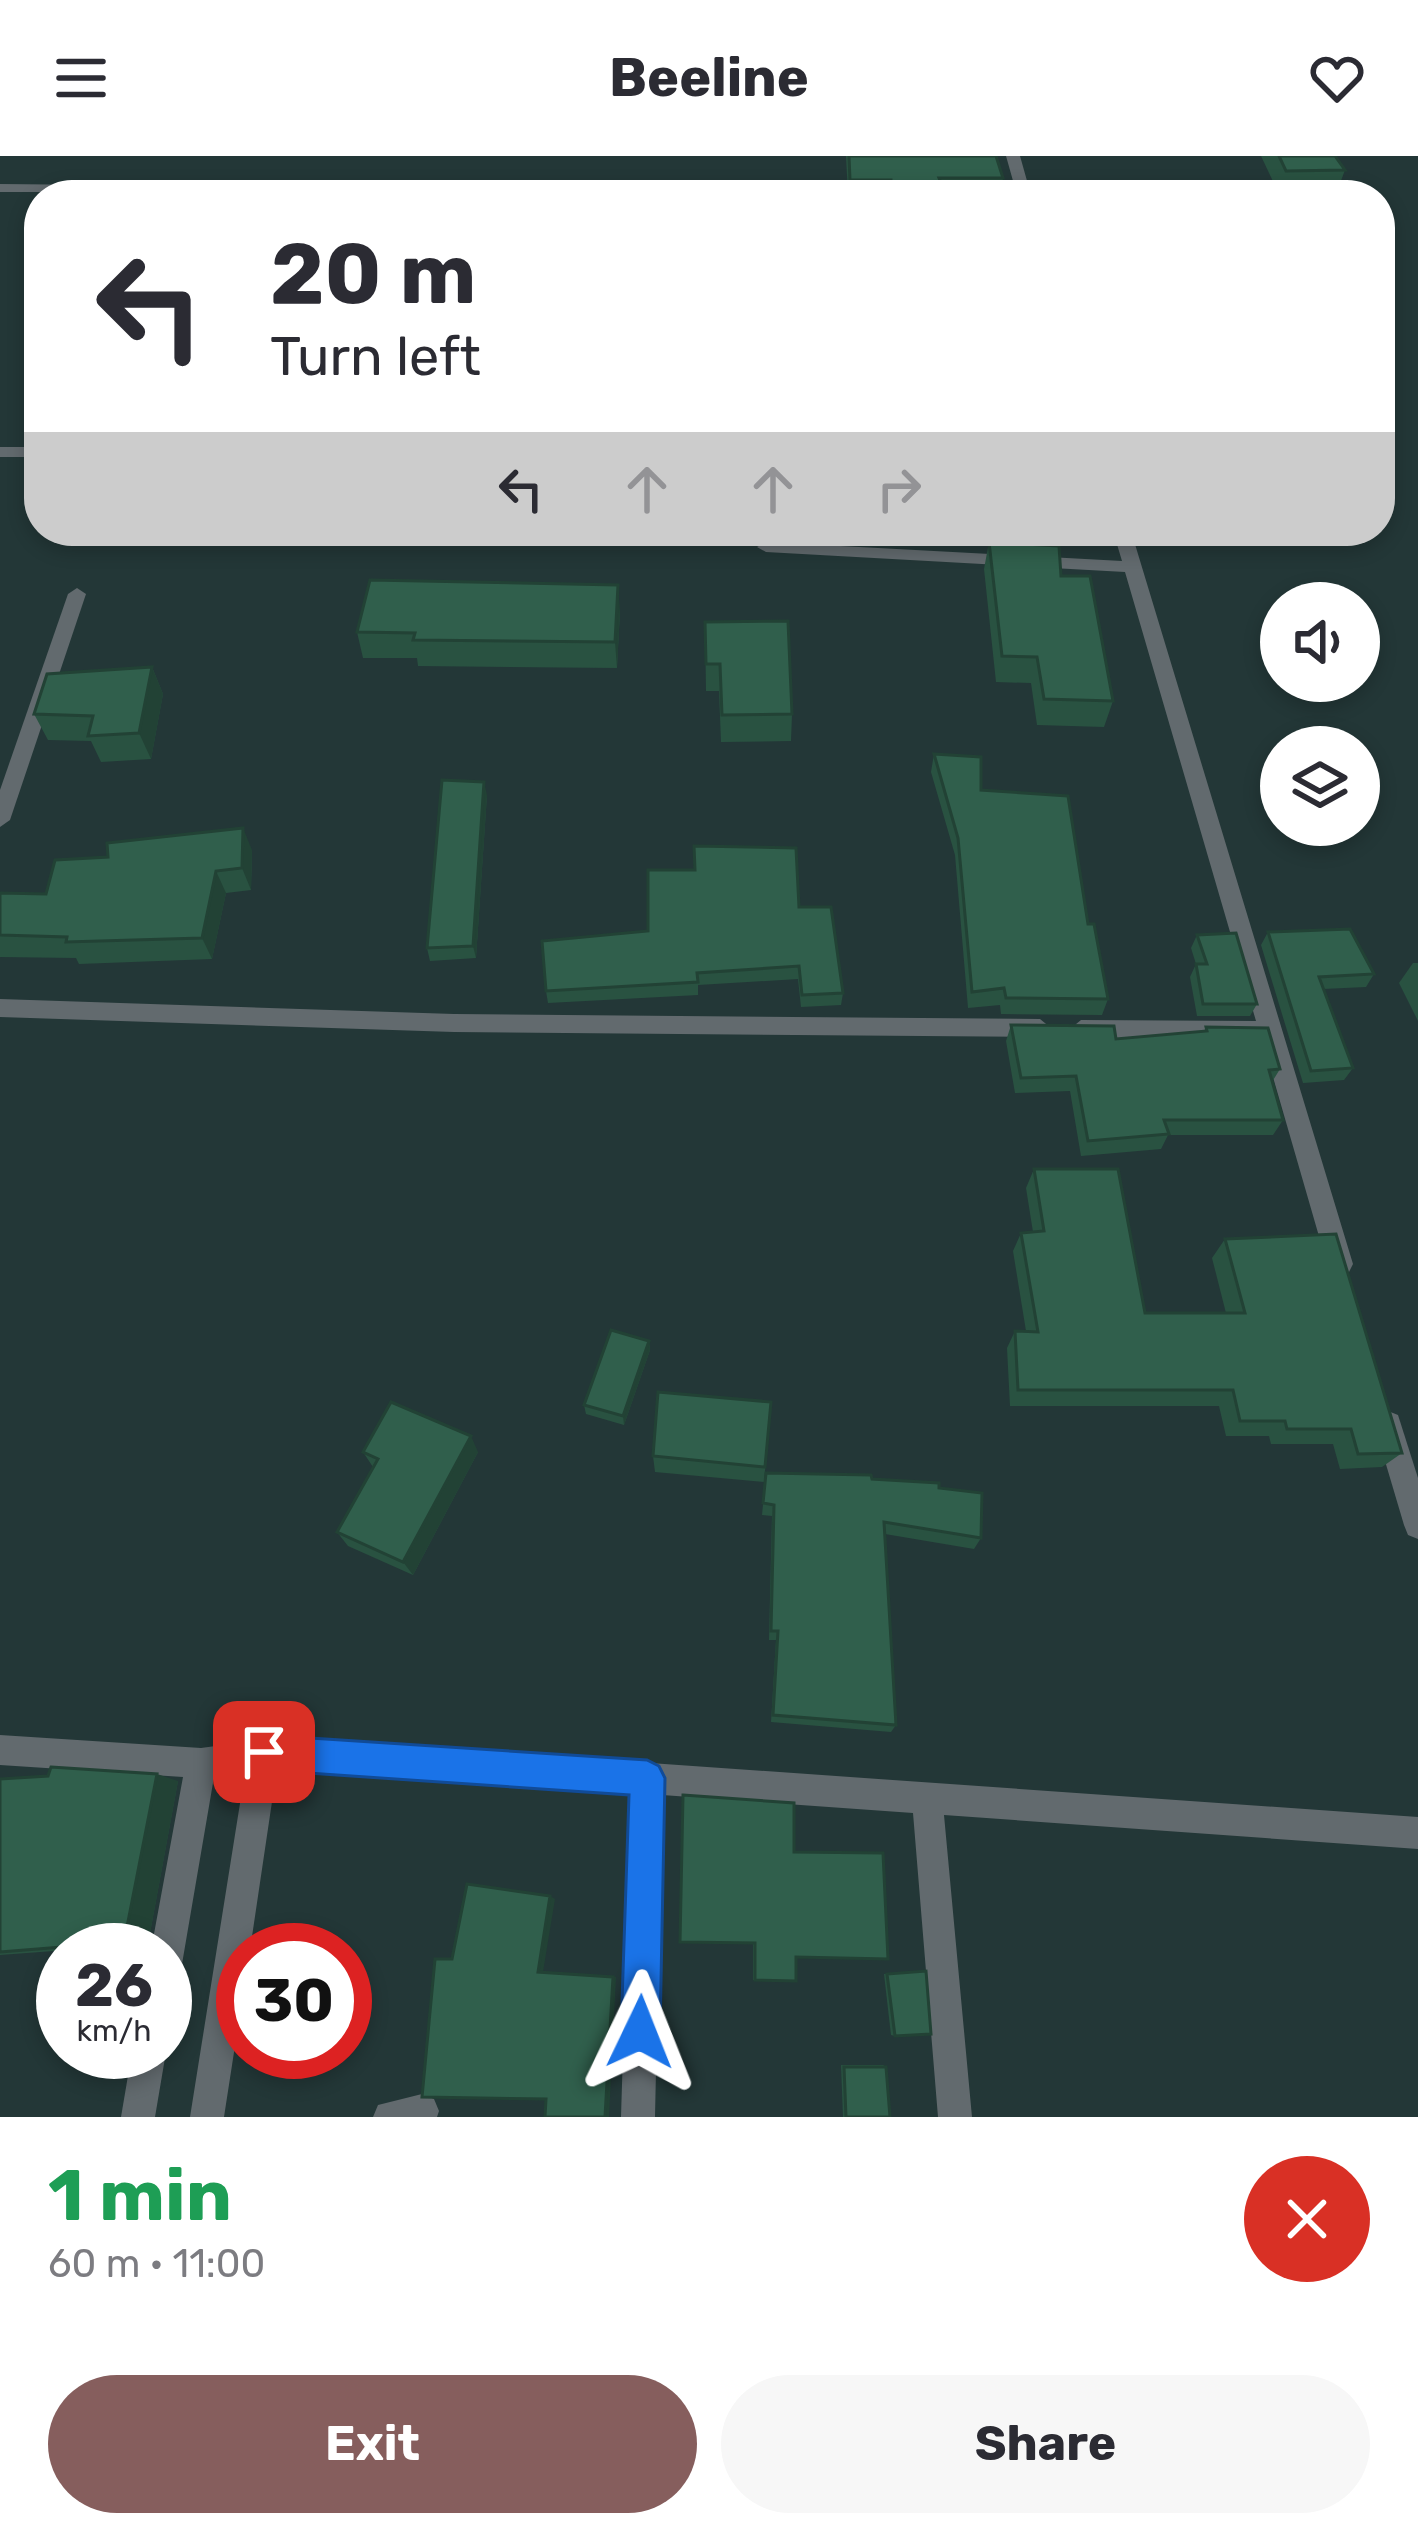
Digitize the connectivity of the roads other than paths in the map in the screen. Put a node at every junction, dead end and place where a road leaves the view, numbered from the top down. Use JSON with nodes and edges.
{"nodes":[{"id":1,"x":1126,"y":546,"type":"edge"},
{"id":2,"x":766,"y":547,"type":"dead end"},
{"id":3,"x":1132,"y":567,"type":"junction"},
{"id":4,"x":77,"y":594,"type":"dead end"},
{"id":5,"x":0,"y":820,"type":"edge"},
{"id":6,"x":0,"y":1008,"type":"edge"},
{"id":7,"x":1271,"y":1030,"type":"junction"},
{"id":8,"x":1349,"y":1294,"type":"edge"},
{"id":9,"x":1382,"y":1404,"type":"edge"},
{"id":10,"x":1417,"y":1517,"type":"edge"},
{"id":11,"x":0,"y":1750,"type":"edge"},
{"id":12,"x":264,"y":1752,"type":"junction"},
{"id":13,"x":201,"y":1763,"type":"junction"},
{"id":14,"x":647,"y":1778,"type":"junction"},
{"id":15,"x":927,"y":1798,"type":"junction"},
{"id":16,"x":1418,"y":1833,"type":"edge"},
{"id":17,"x":172,"y":1923,"type":"edge"},
{"id":18,"x":144,"y":2079,"type":"edge"},
{"id":19,"x":138,"y":2117,"type":"edge"},
{"id":20,"x":207,"y":2117,"type":"edge"},
{"id":21,"x":638,"y":2117,"type":"edge"},
{"id":22,"x":955,"y":2117,"type":"edge"}],
"edges":[{"from":1,"to":3,"type":"street"},
{"from":2,"to":3,"type":"street"},
{"from":3,"to":7,"type":"street"},
{"from":4,"to":5,"type":"street"},
{"from":6,"to":7,"type":"street"},
{"from":7,"to":8,"type":"street"},
{"from":9,"to":10,"type":"street"},
{"from":11,"to":13,"type":"street"},
{"from":12,"to":13,"type":"street"},
{"from":12,"to":14,"type":"street"},
{"from":12,"to":20,"type":"street"},
{"from":13,"to":17,"type":"street"},
{"from":14,"to":15,"type":"street"},
{"from":14,"to":21,"type":"street"},
{"from":15,"to":16,"type":"street"},
{"from":15,"to":22,"type":"street"},
{"from":18,"to":19,"type":"street"}]}
